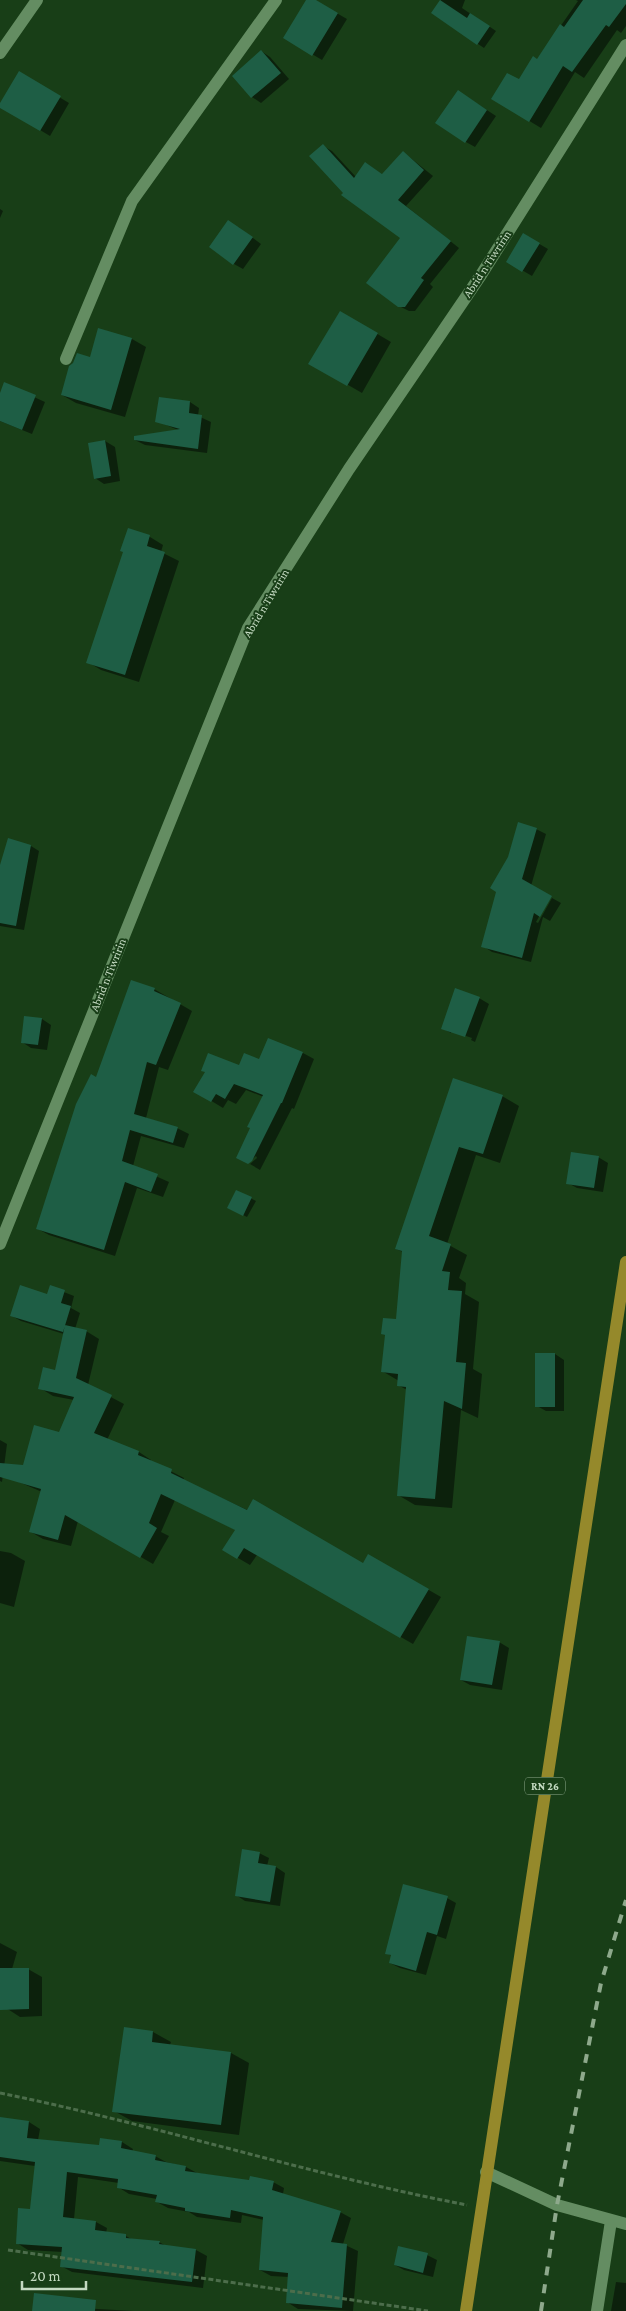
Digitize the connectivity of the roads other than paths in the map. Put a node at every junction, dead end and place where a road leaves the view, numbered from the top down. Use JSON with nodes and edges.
{"nodes":[{"id":1,"x":36,"y":0,"type":"edge"},
{"id":2,"x":276,"y":0,"type":"edge"},
{"id":3,"x":626,"y":45,"type":"edge"},
{"id":4,"x":0,"y":53,"type":"edge"},
{"id":5,"x":66,"y":359,"type":"dead end"},
{"id":6,"x":0,"y":1244,"type":"edge"},
{"id":7,"x":626,"y":1262,"type":"edge"},
{"id":8,"x":486,"y":2172,"type":"junction"},
{"id":9,"x":611,"y":2221,"type":"junction"},
{"id":10,"x":626,"y":2224,"type":"edge"},
{"id":11,"x":466,"y":2311,"type":"edge"},
{"id":12,"x":597,"y":2311,"type":"edge"}],
"edges":[{"from":1,"to":4,"type":"street"},
{"from":2,"to":5,"type":"street"},
{"from":3,"to":6,"type":"street","name":"Abrid n Tiwririn"},
{"from":7,"to":8,"type":"main road","number":"RN 26"},
{"from":8,"to":9,"type":"street"},
{"from":8,"to":11,"type":"main road","number":"RN 26"},
{"from":9,"to":10,"type":"street"},
{"from":9,"to":12,"type":"street"}]}
